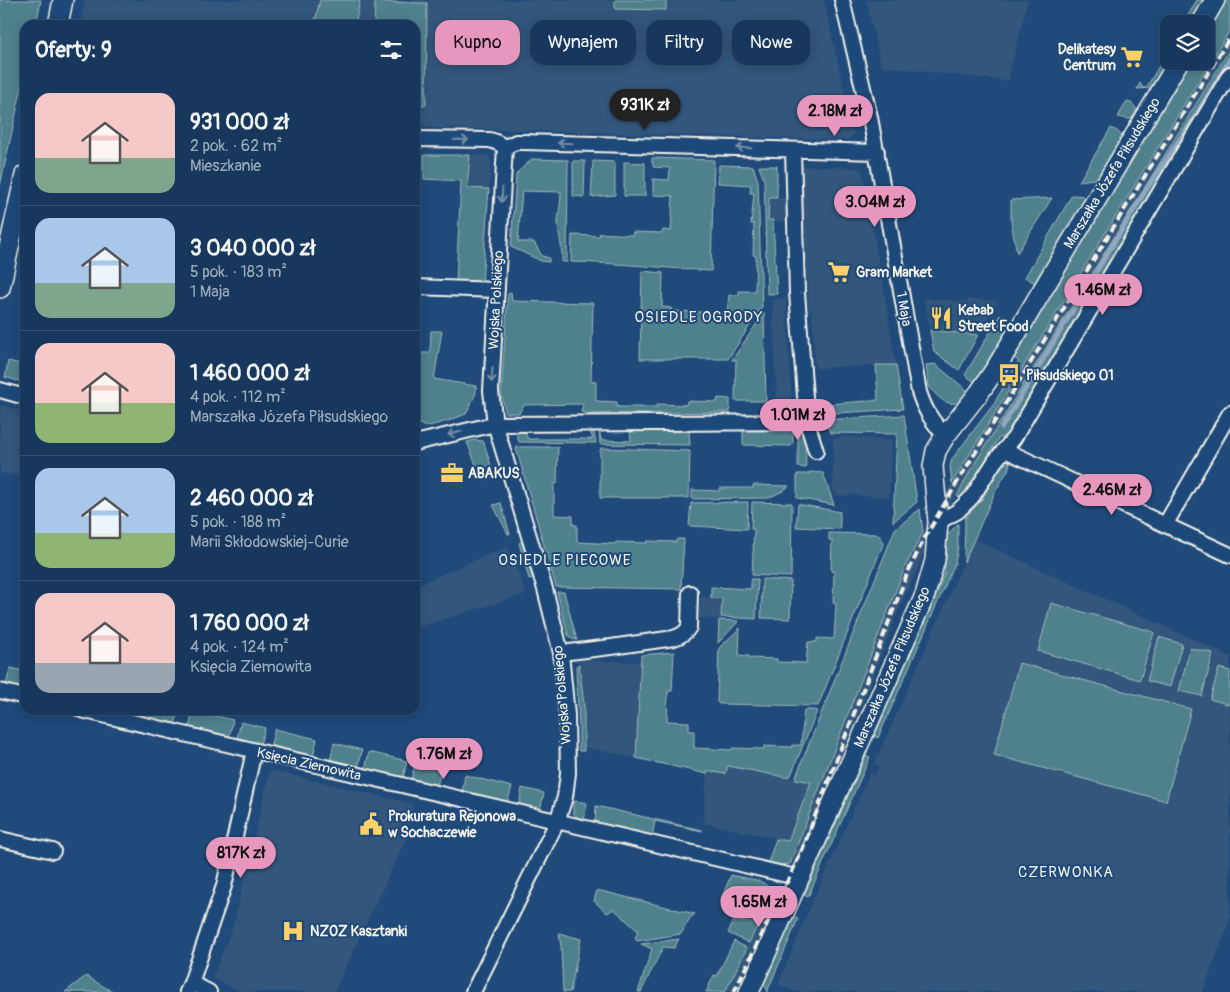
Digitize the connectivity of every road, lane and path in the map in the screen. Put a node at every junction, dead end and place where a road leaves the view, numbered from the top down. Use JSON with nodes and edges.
{"nodes":[{"id":1,"x":63,"y":0,"type":"edge"},
{"id":2,"x":842,"y":0,"type":"edge"},
{"id":3,"x":1215,"y":0,"type":"edge"},
{"id":4,"x":1206,"y":15,"type":"edge"},
{"id":5,"x":59,"y":20,"type":"edge"},
{"id":6,"x":1174,"y":70,"type":"edge"},
{"id":7,"x":1230,"y":74,"type":"edge"},
{"id":8,"x":420,"y":139,"type":"edge"},
{"id":9,"x":506,"y":147,"type":"junction"},
{"id":10,"x":793,"y":150,"type":"junction"},
{"id":11,"x":877,"y":152,"type":"junction"},
{"id":12,"x":20,"y":198,"type":"edge"},
{"id":13,"x":420,"y":287,"type":"edge"},
{"id":14,"x":0,"y":288,"type":"edge"},
{"id":15,"x":497,"y":290,"type":"junction"},
{"id":16,"x":0,"y":390,"type":"edge"},
{"id":17,"x":20,"y":396,"type":"edge"},
{"id":18,"x":1230,"y":413,"type":"edge"},
{"id":19,"x":807,"y":422,"type":"junction"},
{"id":20,"x":495,"y":424,"type":"junction"},
{"id":21,"x":945,"y":436,"type":"junction"},
{"id":22,"x":420,"y":442,"type":"edge"},
{"id":23,"x":1004,"y":450,"type":"junction"},
{"id":24,"x":816,"y":451,"type":"dead end"},
{"id":25,"x":938,"y":522,"type":"junction"},
{"id":26,"x":1165,"y":525,"type":"junction"},
{"id":27,"x":1230,"y":555,"type":"edge"},
{"id":28,"x":690,"y":593,"type":"dead end"},
{"id":29,"x":561,"y":653,"type":"junction"},
{"id":30,"x":0,"y":691,"type":"edge"},
{"id":31,"x":20,"y":696,"type":"edge"},
{"id":32,"x":102,"y":715,"type":"edge"},
{"id":33,"x":254,"y":751,"type":"junction"},
{"id":34,"x":557,"y":822,"type":"junction"},
{"id":35,"x":0,"y":839,"type":"edge"},
{"id":36,"x":53,"y":851,"type":"dead end"},
{"id":37,"x":800,"y":878,"type":"junction"},
{"id":38,"x":189,"y":988,"type":"edge"},
{"id":39,"x":209,"y":992,"type":"edge"},
{"id":40,"x":473,"y":992,"type":"edge"},
{"id":41,"x":749,"y":992,"type":"edge"}],
"edges":[{"from":1,"to":5,"type":"main road"},
{"from":2,"to":11,"type":"street","name":"1 Maja"},
{"from":3,"to":4,"type":"main road"},
{"from":6,"to":21,"type":"main road","name":"Marszałka Józefa Piłsudskiego"},
{"from":7,"to":23,"type":"street"},
{"from":8,"to":9,"type":"street","one_way":true},
{"from":10,"to":9,"type":"street","one_way":true},
{"from":9,"to":15,"type":"street","name":"Wojska Polskiego","one_way":true},
{"from":10,"to":11,"type":"street"},
{"from":10,"to":19,"type":"street"},
{"from":11,"to":21,"type":"street","name":"1 Maja"},
{"from":12,"to":14,"type":"main road"},
{"from":13,"to":15,"type":"street"},
{"from":15,"to":20,"type":"street","name":"Wojska Polskiego","one_way":true},
{"from":16,"to":17,"type":"street"},
{"from":18,"to":26,"type":"street"},
{"from":19,"to":20,"type":"street"},
{"from":19,"to":24,"type":"street"},
{"from":20,"to":22,"type":"street","one_way":true},
{"from":20,"to":29,"type":"street","name":"Wojska Polskiego"},
{"from":21,"to":25,"type":"main road","name":"Marszałka Józefa Piłsudskiego"},
{"from":23,"to":25,"type":"street"},
{"from":23,"to":26,"type":"street"},
{"from":25,"to":37,"type":"main road","name":"Marszałka Józefa Piłsudskiego"},
{"from":26,"to":27,"type":"street"},
{"from":28,"to":29,"type":"street"},
{"from":29,"to":34,"type":"street","name":"Wojska Polskiego"},
{"from":30,"to":31,"type":"street"},
{"from":32,"to":33,"type":"street","name":"Księcia Ziemowita"},
{"from":33,"to":34,"type":"street","name":"Księcia Ziemowita"},
{"from":33,"to":38,"type":"street"},
{"from":34,"to":37,"type":"street","name":"Księcia Ziemowita"},
{"from":34,"to":40,"type":"street","name":"Wojska Polskiego"},
{"from":35,"to":36,"type":"street"},
{"from":37,"to":41,"type":"main road","name":"Marszałka Józefa Piłsudskiego"},
{"from":38,"to":39,"type":"street"}]}
